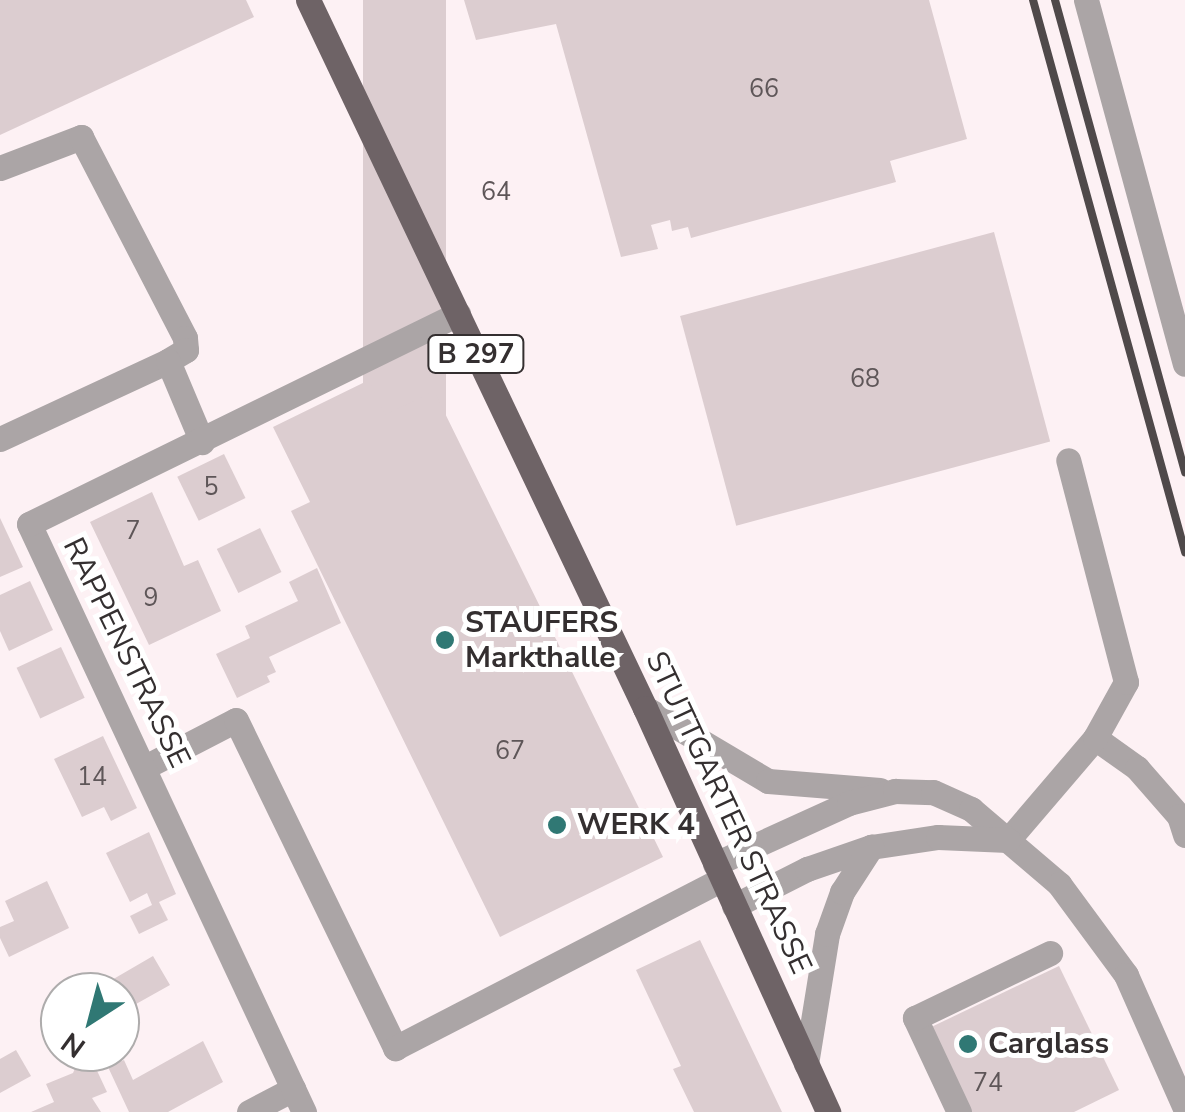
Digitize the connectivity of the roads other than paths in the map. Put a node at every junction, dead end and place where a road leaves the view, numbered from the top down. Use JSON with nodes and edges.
{"nodes":[{"id":1,"x":308,"y":0,"type":"edge"},
{"id":2,"x":1086,"y":0,"type":"edge"},
{"id":3,"x":0,"y":168,"type":"edge"},
{"id":4,"x":458,"y":314,"type":"junction"},
{"id":5,"x":168,"y":361,"type":"junction"},
{"id":6,"x":1185,"y":364,"type":"edge"},
{"id":7,"x":0,"y":439,"type":"edge"},
{"id":8,"x":202,"y":442,"type":"junction"},
{"id":9,"x":1068,"y":460,"type":"dead end"},
{"id":10,"x":645,"y":708,"type":"junction"},
{"id":11,"x":1095,"y":738,"type":"junction"},
{"id":12,"x":144,"y":767,"type":"junction"},
{"id":13,"x":895,"y":792,"type":"junction"},
{"id":14,"x":1185,"y":835,"type":"edge"},
{"id":15,"x":1008,"y":840,"type":"junction"},
{"id":16,"x":872,"y":847,"type":"junction"},
{"id":17,"x":718,"y":872,"type":"junction"},
{"id":18,"x":734,"y":906,"type":"junction"},
{"id":19,"x":1050,"y":953,"type":"dead end"},
{"id":20,"x":806,"y":1064,"type":"junction"},
{"id":21,"x":298,"y":1100,"type":"edge"},
{"id":22,"x":1185,"y":1108,"type":"edge"},
{"id":23,"x":249,"y":1112,"type":"edge"},
{"id":24,"x":828,"y":1112,"type":"edge"},
{"id":25,"x":959,"y":1112,"type":"edge"}],
"edges":[{"from":1,"to":4,"type":"main road","name":"STUTTGARTER STRASSE","number":"B 297"},
{"from":2,"to":6,"type":"street"},
{"from":3,"to":5,"type":"street"},
{"from":4,"to":8,"type":"street","name":"RAPPENSTRASSE"},
{"from":4,"to":10,"type":"main road","name":"STUTTGARTER STRASSE","number":"B 297"},
{"from":5,"to":7,"type":"street"},
{"from":5,"to":8,"type":"street"},
{"from":8,"to":12,"type":"street","name":"RAPPENSTRASSE"},
{"from":9,"to":11,"type":"street"},
{"from":10,"to":13,"type":"street"},
{"from":10,"to":17,"type":"main road","name":"STUTTGARTER STRASSE","number":"B 297"},
{"from":11,"to":14,"type":"street"},
{"from":11,"to":15,"type":"street"},
{"from":12,"to":17,"type":"street"},
{"from":12,"to":21,"type":"street","name":"RAPPENSTRASSE"},
{"from":13,"to":15,"type":"street"},
{"from":13,"to":17,"type":"street"},
{"from":15,"to":16,"type":"street"},
{"from":15,"to":22,"type":"street"},
{"from":16,"to":18,"type":"street"},
{"from":16,"to":20,"type":"street"},
{"from":17,"to":18,"type":"main road","name":"STUTTGARTER STRASSE","number":"B 297"},
{"from":18,"to":20,"type":"main road","name":"STUTTGARTER STRASSE","number":"B 297"},
{"from":19,"to":25,"type":"street"},
{"from":20,"to":24,"type":"main road","name":"STUTTGARTER STRASSE","number":"B 297"},
{"from":21,"to":23,"type":"street","name":"RAPPENSTRASSE"}]}
